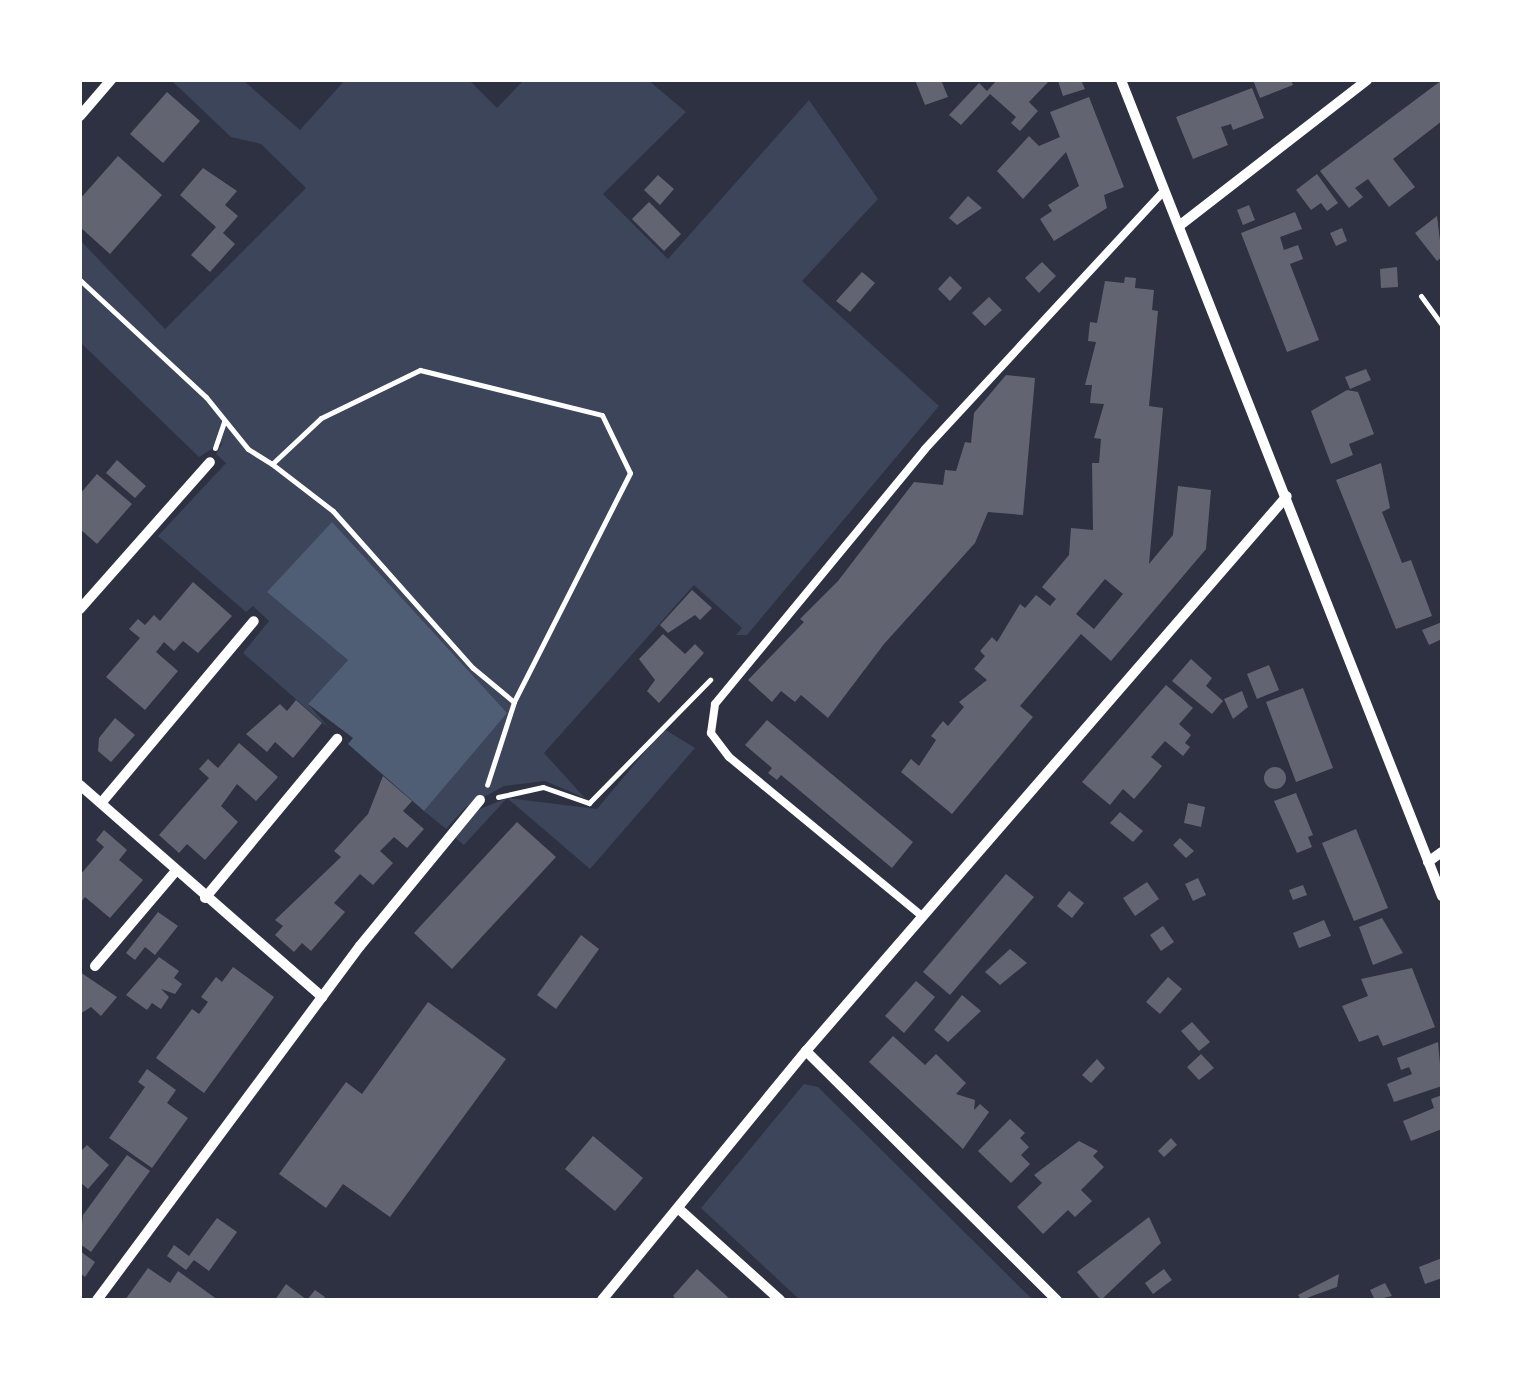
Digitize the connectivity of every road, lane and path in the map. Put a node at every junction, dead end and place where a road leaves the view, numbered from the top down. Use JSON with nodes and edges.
{"nodes":[{"id":1,"x":111,"y":80,"type":"edge"},
{"id":2,"x":1122,"y":80,"type":"edge"},
{"id":3,"x":1367,"y":80,"type":"edge"},
{"id":4,"x":80,"y":116,"type":"edge"},
{"id":5,"x":1165,"y":190,"type":"junction"},
{"id":6,"x":1179,"y":226,"type":"junction"},
{"id":7,"x":80,"y":280,"type":"edge"},
{"id":8,"x":1421,"y":296,"type":"dead end"},
{"id":9,"x":1442,"y":325,"type":"edge"},
{"id":10,"x":210,"y":462,"type":"dead end"},
{"id":11,"x":272,"y":464,"type":"junction"},
{"id":12,"x":1286,"y":496,"type":"junction"},
{"id":13,"x":80,"y":609,"type":"edge"},
{"id":14,"x":254,"y":621,"type":"dead end"},
{"id":15,"x":732,"y":680,"type":"junction"},
{"id":16,"x":514,"y":702,"type":"junction"},
{"id":17,"x":337,"y":739,"type":"dead end"},
{"id":18,"x":80,"y":788,"type":"edge"},
{"id":19,"x":480,"y":800,"type":"junction"},
{"id":20,"x":102,"y":802,"type":"junction"},
{"id":21,"x":1442,"y":852,"type":"edge"},
{"id":22,"x":1428,"y":862,"type":"junction"},
{"id":23,"x":176,"y":872,"type":"junction"},
{"id":24,"x":1442,"y":896,"type":"edge"},
{"id":25,"x":205,"y":898,"type":"junction"},
{"id":26,"x":922,"y":916,"type":"junction"},
{"id":27,"x":94,"y":966,"type":"dead end"},
{"id":28,"x":322,"y":997,"type":"junction"},
{"id":29,"x":806,"y":1051,"type":"junction"},
{"id":30,"x":679,"y":1209,"type":"junction"},
{"id":31,"x":96,"y":1300,"type":"edge"},
{"id":32,"x":602,"y":1300,"type":"edge"},
{"id":33,"x":780,"y":1300,"type":"edge"},
{"id":34,"x":1057,"y":1300,"type":"edge"}],
"edges":[{"from":1,"to":4,"type":"street"},
{"from":2,"to":5,"type":"street"},
{"from":3,"to":6,"type":"street"},
{"from":5,"to":6,"type":"street"},
{"from":5,"to":15,"type":"lane"},
{"from":6,"to":12,"type":"street"},
{"from":7,"to":11,"type":"path"},
{"from":8,"to":9,"type":"path"},
{"from":10,"to":13,"type":"street"},
{"from":11,"to":16,"type":"path"},
{"from":11,"to":16,"type":"path"},
{"from":12,"to":22,"type":"street"},
{"from":12,"to":26,"type":"street"},
{"from":14,"to":20,"type":"street"},
{"from":15,"to":19,"type":"path"},
{"from":15,"to":26,"type":"lane"},
{"from":16,"to":19,"type":"path"},
{"from":17,"to":25,"type":"street"},
{"from":18,"to":20,"type":"street"},
{"from":19,"to":28,"type":"street"},
{"from":20,"to":23,"type":"street"},
{"from":21,"to":22,"type":"street"},
{"from":22,"to":24,"type":"street"},
{"from":23,"to":25,"type":"street"},
{"from":23,"to":27,"type":"street"},
{"from":25,"to":28,"type":"street"},
{"from":26,"to":29,"type":"street"},
{"from":28,"to":31,"type":"street"},
{"from":29,"to":30,"type":"street"},
{"from":29,"to":34,"type":"street"},
{"from":30,"to":32,"type":"street"},
{"from":30,"to":33,"type":"street"}]}
